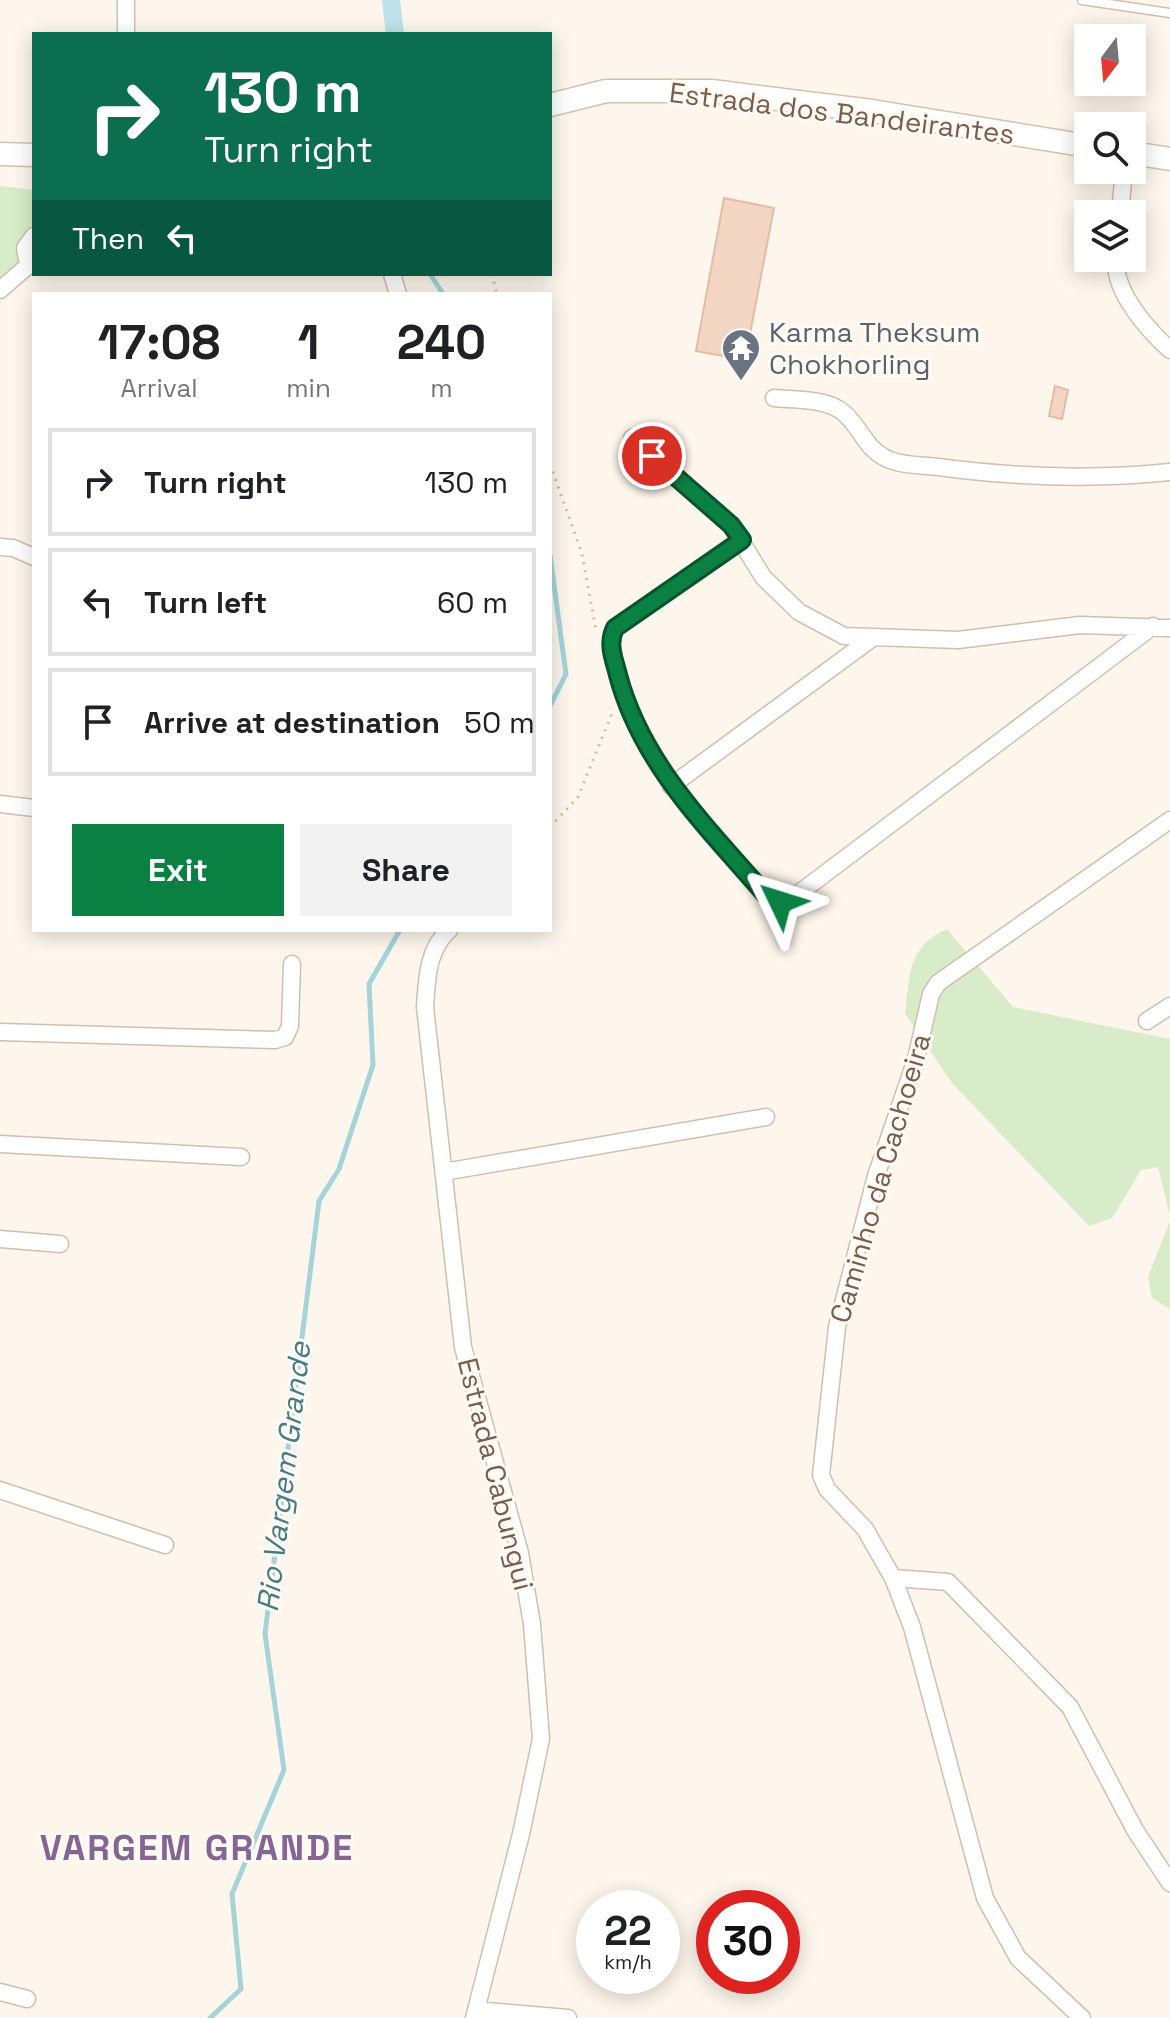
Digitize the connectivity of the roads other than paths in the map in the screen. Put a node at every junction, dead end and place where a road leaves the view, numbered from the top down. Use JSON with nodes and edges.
{"nodes":[{"id":1,"x":126,"y":0,"type":"edge"},
{"id":2,"x":1082,"y":0,"type":"edge"},
{"id":3,"x":1170,"y":13,"type":"edge"},
{"id":4,"x":126,"y":32,"type":"edge"},
{"id":5,"x":552,"y":104,"type":"edge"},
{"id":6,"x":1074,"y":144,"type":"edge"},
{"id":7,"x":0,"y":154,"type":"edge"},
{"id":8,"x":32,"y":155,"type":"edge"},
{"id":9,"x":1146,"y":155,"type":"edge"},
{"id":10,"x":1170,"y":159,"type":"edge"},
{"id":11,"x":32,"y":239,"type":"edge"},
{"id":12,"x":32,"y":264,"type":"edge"},
{"id":13,"x":1118,"y":272,"type":"edge"},
{"id":14,"x":0,"y":290,"type":"edge"},
{"id":15,"x":1170,"y":350,"type":"edge"},
{"id":16,"x":774,"y":398,"type":"dead end"},
{"id":17,"x":632,"y":438,"type":"dead end"},
{"id":18,"x":1170,"y":472,"type":"edge"},
{"id":19,"x":742,"y":540,"type":"junction"},
{"id":20,"x":0,"y":547,"type":"edge"},
{"id":21,"x":32,"y":556,"type":"edge"},
{"id":22,"x":1162,"y":627,"type":"edge"},
{"id":23,"x":871,"y":639,"type":"junction"},
{"id":24,"x":671,"y":786,"type":"junction"},
{"id":25,"x":0,"y":804,"type":"edge"},
{"id":26,"x":32,"y":808,"type":"edge"},
{"id":27,"x":1170,"y":820,"type":"edge"},
{"id":28,"x":447,"y":932,"type":"edge"},
{"id":29,"x":292,"y":964,"type":"dead end"},
{"id":30,"x":1170,"y":1006,"type":"edge"},
{"id":31,"x":1147,"y":1021,"type":"dead end"},
{"id":32,"x":0,"y":1032,"type":"edge"},
{"id":33,"x":766,"y":1117,"type":"dead end"},
{"id":34,"x":0,"y":1144,"type":"edge"},
{"id":35,"x":241,"y":1157,"type":"dead end"},
{"id":36,"x":444,"y":1172,"type":"junction"},
{"id":37,"x":0,"y":1239,"type":"edge"},
{"id":38,"x":60,"y":1244,"type":"dead end"},
{"id":39,"x":0,"y":1490,"type":"edge"},
{"id":40,"x":165,"y":1545,"type":"dead end"},
{"id":41,"x":893,"y":1578,"type":"junction"},
{"id":42,"x":1170,"y":1883,"type":"edge"},
{"id":43,"x":0,"y":1992,"type":"edge"},
{"id":44,"x":27,"y":1999,"type":"dead end"},
{"id":45,"x":475,"y":2014,"type":"edge"},
{"id":46,"x":568,"y":2018,"type":"edge"},
{"id":47,"x":1082,"y":2018,"type":"edge"}],
"edges":[{"from":1,"to":4,"type":"street"},
{"from":2,"to":3,"type":"lane"},
{"from":5,"to":6,"type":"main road","name":"Estrada dos Bandeirantes"},
{"from":7,"to":8,"type":"main road"},
{"from":9,"to":10,"type":"main road"},
{"from":11,"to":12,"type":"street"},
{"from":12,"to":14,"type":"street"},
{"from":13,"to":15,"type":"street"},
{"from":16,"to":18,"type":"street"},
{"from":17,"to":19,"type":"street"},
{"from":19,"to":23,"type":"street"},
{"from":19,"to":24,"type":"street"},
{"from":20,"to":21,"type":"street"},
{"from":22,"to":23,"type":"street"},
{"from":22,"to":24,"type":"street"},
{"from":23,"to":24,"type":"street"},
{"from":25,"to":26,"type":"street"},
{"from":27,"to":41,"type":"street","name":"Caminho da Cachoeira"},
{"from":28,"to":36,"type":"street","name":"Estrada Cabungui"},
{"from":29,"to":32,"type":"street"},
{"from":30,"to":31,"type":"street"},
{"from":33,"to":36,"type":"street"},
{"from":34,"to":35,"type":"street"},
{"from":36,"to":45,"type":"street","name":"Estrada Cabungui"},
{"from":37,"to":38,"type":"street"},
{"from":39,"to":40,"type":"street"},
{"from":41,"to":42,"type":"street"},
{"from":41,"to":47,"type":"street","name":"Caminho da Cachoeira"},
{"from":43,"to":44,"type":"street"},
{"from":45,"to":46,"type":"street"}]}
